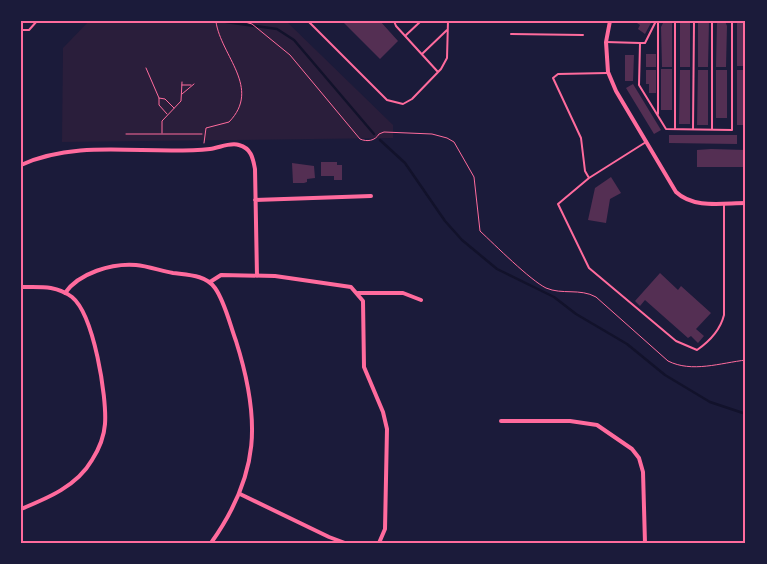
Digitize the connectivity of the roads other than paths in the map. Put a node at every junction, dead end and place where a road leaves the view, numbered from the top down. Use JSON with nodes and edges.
{"nodes":[{"id":1,"x":37,"y":21,"type":"edge"},
{"id":2,"x":308,"y":21,"type":"edge"},
{"id":3,"x":394,"y":21,"type":"edge"},
{"id":4,"x":421,"y":21,"type":"edge"},
{"id":5,"x":448,"y":21,"type":"edge"},
{"id":6,"x":610,"y":21,"type":"edge"},
{"id":7,"x":657,"y":21,"type":"edge"},
{"id":8,"x":675,"y":21,"type":"edge"},
{"id":9,"x":694,"y":21,"type":"edge"},
{"id":10,"x":712,"y":21,"type":"edge"},
{"id":11,"x":732,"y":21,"type":"edge"},
{"id":12,"x":448,"y":29,"type":"junction"},
{"id":13,"x":21,"y":30,"type":"edge"},
{"id":14,"x":511,"y":34,"type":"dead end"},
{"id":15,"x":583,"y":35,"type":"dead end"},
{"id":16,"x":405,"y":36,"type":"junction"},
{"id":17,"x":606,"y":42,"type":"junction"},
{"id":18,"x":640,"y":42,"type":"junction"},
{"id":19,"x":422,"y":54,"type":"junction"},
{"id":20,"x":438,"y":72,"type":"junction"},
{"id":21,"x":608,"y":72,"type":"junction"},
{"id":22,"x":658,"y":115,"type":"junction"},
{"id":23,"x":675,"y":129,"type":"junction"},
{"id":24,"x":694,"y":129,"type":"junction"},
{"id":25,"x":712,"y":129,"type":"junction"},
{"id":26,"x":646,"y":142,"type":"junction"},
{"id":27,"x":21,"y":165,"type":"edge"},
{"id":28,"x":589,"y":178,"type":"junction"},
{"id":29,"x":371,"y":196,"type":"dead end"},
{"id":30,"x":255,"y":200,"type":"junction"},
{"id":31,"x":724,"y":203,"type":"junction"},
{"id":32,"x":746,"y":203,"type":"edge"},
{"id":33,"x":257,"y":276,"type":"junction"},
{"id":34,"x":210,"y":282,"type":"junction"},
{"id":35,"x":21,"y":287,"type":"edge"},
{"id":36,"x":358,"y":293,"type":"junction"},
{"id":37,"x":65,"y":294,"type":"junction"},
{"id":38,"x":422,"y":300,"type":"dead end"},
{"id":39,"x":501,"y":420,"type":"dead end"},
{"id":40,"x":240,"y":494,"type":"junction"},
{"id":41,"x":21,"y":509,"type":"edge"},
{"id":42,"x":211,"y":543,"type":"edge"},
{"id":43,"x":345,"y":543,"type":"edge"},
{"id":44,"x":379,"y":543,"type":"edge"},
{"id":45,"x":414,"y":543,"type":"edge"},
{"id":46,"x":421,"y":543,"type":"edge"},
{"id":47,"x":645,"y":543,"type":"edge"}],
"edges":[{"from":1,"to":13,"type":"lane"},
{"from":2,"to":20,"type":"lane"},
{"from":3,"to":16,"type":"lane"},
{"from":4,"to":16,"type":"lane"},
{"from":5,"to":12,"type":"lane"},
{"from":6,"to":17,"type":"street"},
{"from":7,"to":18,"type":"lane"},
{"from":7,"to":22,"type":"lane"},
{"from":8,"to":23,"type":"lane"},
{"from":9,"to":24,"type":"lane"},
{"from":10,"to":25,"type":"lane"},
{"from":11,"to":25,"type":"lane"},
{"from":12,"to":19,"type":"lane"},
{"from":12,"to":20,"type":"lane"},
{"from":14,"to":15,"type":"lane"},
{"from":16,"to":19,"type":"lane"},
{"from":17,"to":18,"type":"lane"},
{"from":17,"to":21,"type":"street"},
{"from":18,"to":22,"type":"lane"},
{"from":19,"to":20,"type":"lane"},
{"from":21,"to":26,"type":"street"},
{"from":21,"to":28,"type":"lane"},
{"from":22,"to":23,"type":"lane"},
{"from":23,"to":24,"type":"lane"},
{"from":24,"to":25,"type":"lane"},
{"from":26,"to":28,"type":"lane"},
{"from":26,"to":31,"type":"street"},
{"from":27,"to":30,"type":"street"},
{"from":28,"to":31,"type":"lane"},
{"from":29,"to":30,"type":"street"},
{"from":30,"to":33,"type":"street"},
{"from":31,"to":32,"type":"street"},
{"from":33,"to":34,"type":"street"},
{"from":33,"to":36,"type":"street"},
{"from":34,"to":37,"type":"street"},
{"from":34,"to":40,"type":"street"},
{"from":35,"to":37,"type":"street"},
{"from":36,"to":38,"type":"street"},
{"from":36,"to":44,"type":"street"},
{"from":37,"to":41,"type":"street"},
{"from":39,"to":47,"type":"street"},
{"from":40,"to":42,"type":"street"},
{"from":40,"to":43,"type":"street"},
{"from":45,"to":46,"type":"street"}]}
